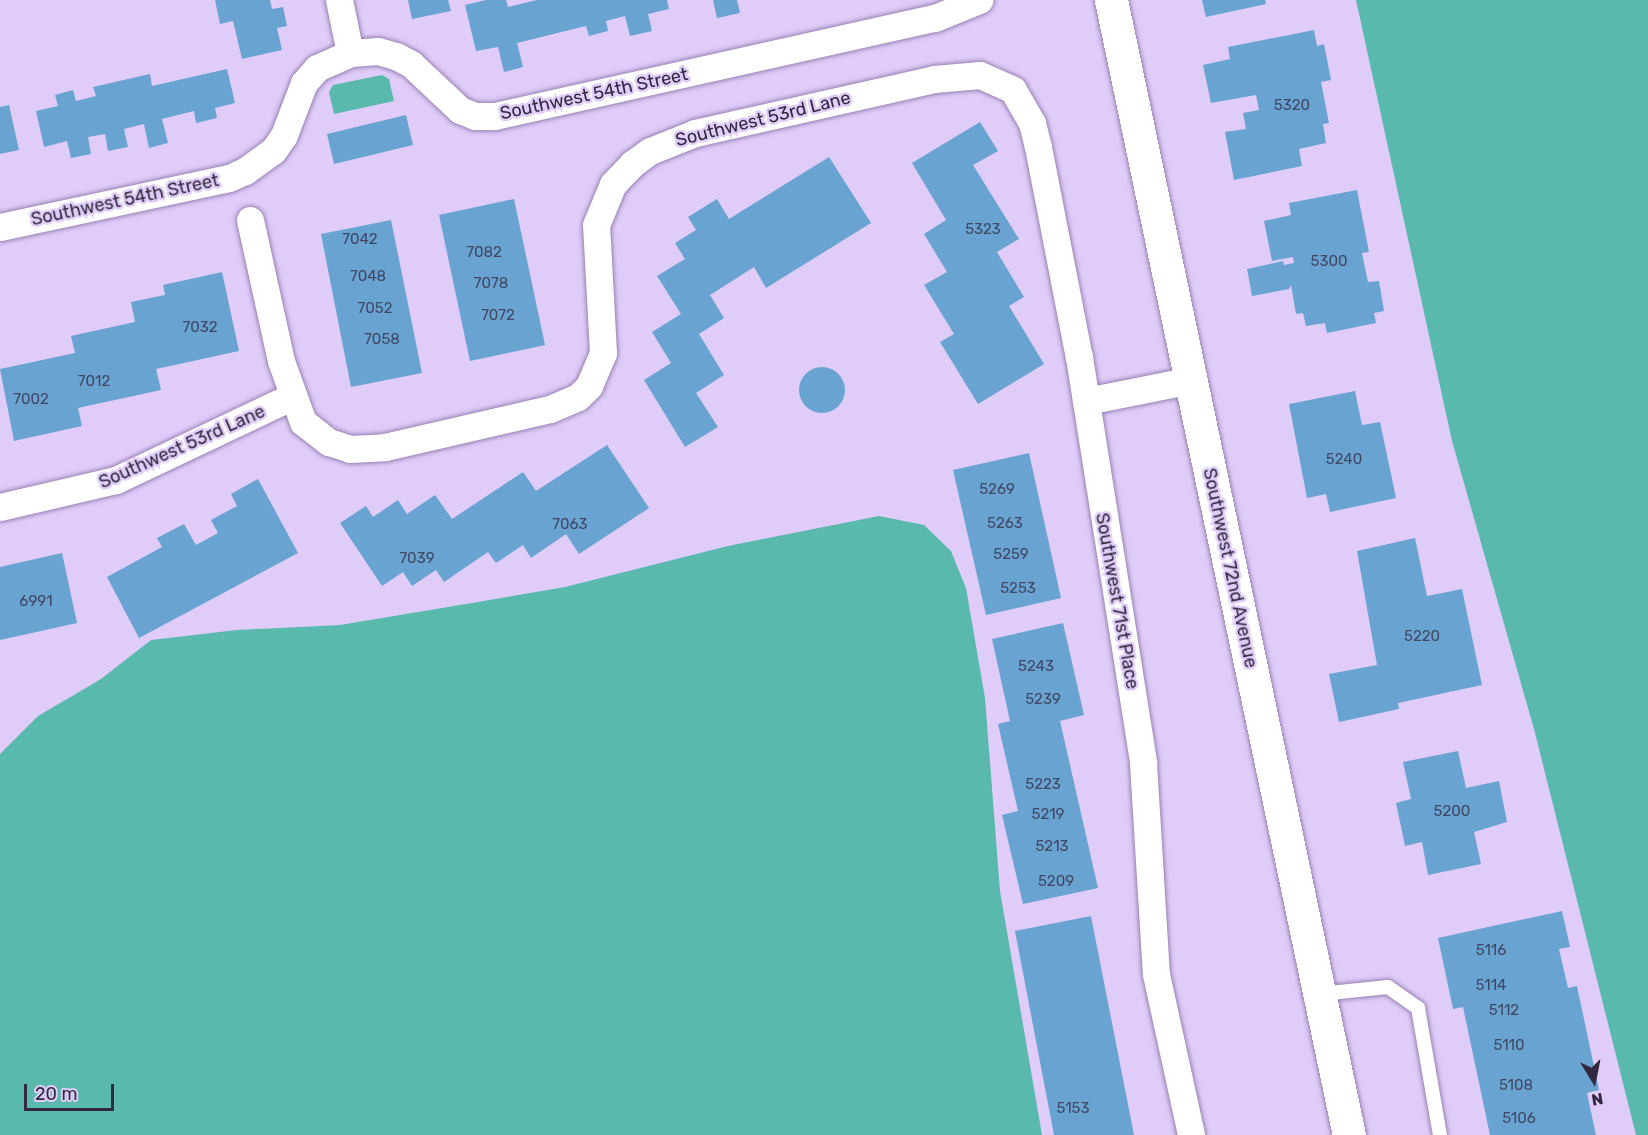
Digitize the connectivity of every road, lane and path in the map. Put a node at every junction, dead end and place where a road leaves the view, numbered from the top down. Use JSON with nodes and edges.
{"nodes":[{"id":1,"x":339,"y":0,"type":"edge"},
{"id":2,"x":979,"y":0,"type":"edge"},
{"id":3,"x":1111,"y":0,"type":"edge"},
{"id":4,"x":350,"y":53,"type":"junction"},
{"id":5,"x":999,"y":81,"type":"joint"},
{"id":6,"x":250,"y":220,"type":"dead end"},
{"id":7,"x":0,"y":227,"type":"edge"},
{"id":8,"x":1191,"y":380,"type":"junction"},
{"id":9,"x":291,"y":397,"type":"junction"},
{"id":10,"x":1086,"y":401,"type":"junction"},
{"id":11,"x":0,"y":507,"type":"edge"},
{"id":12,"x":1320,"y":994,"type":"junction"},
{"id":13,"x":1191,"y":1135,"type":"edge"},
{"id":14,"x":1349,"y":1135,"type":"edge"},
{"id":15,"x":1440,"y":1135,"type":"edge"}],
"edges":[{"from":1,"to":4,"type":"street"},
{"from":2,"to":4,"type":"street","name":"Southwest 54th Street"},
{"from":3,"to":8,"type":"street","name":"Southwest 72nd Avenue"},
{"from":4,"to":7,"type":"street","name":"Southwest 54th Street"},
{"from":5,"to":9,"type":"street","name":"Southwest 53rd Lane"},
{"from":5,"to":10,"type":"street","name":"Southwest 71st Place"},
{"from":6,"to":9,"type":"street","name":"Southwest 53rd Lane"},
{"from":8,"to":10,"type":"street"},
{"from":8,"to":12,"type":"street","name":"Southwest 72nd Avenue"},
{"from":9,"to":11,"type":"street","name":"Southwest 53rd Lane"},
{"from":10,"to":13,"type":"street","name":"Southwest 71st Place"},
{"from":12,"to":14,"type":"street","name":"Southwest 72nd Avenue"},
{"from":12,"to":15,"type":"lane"}]}
